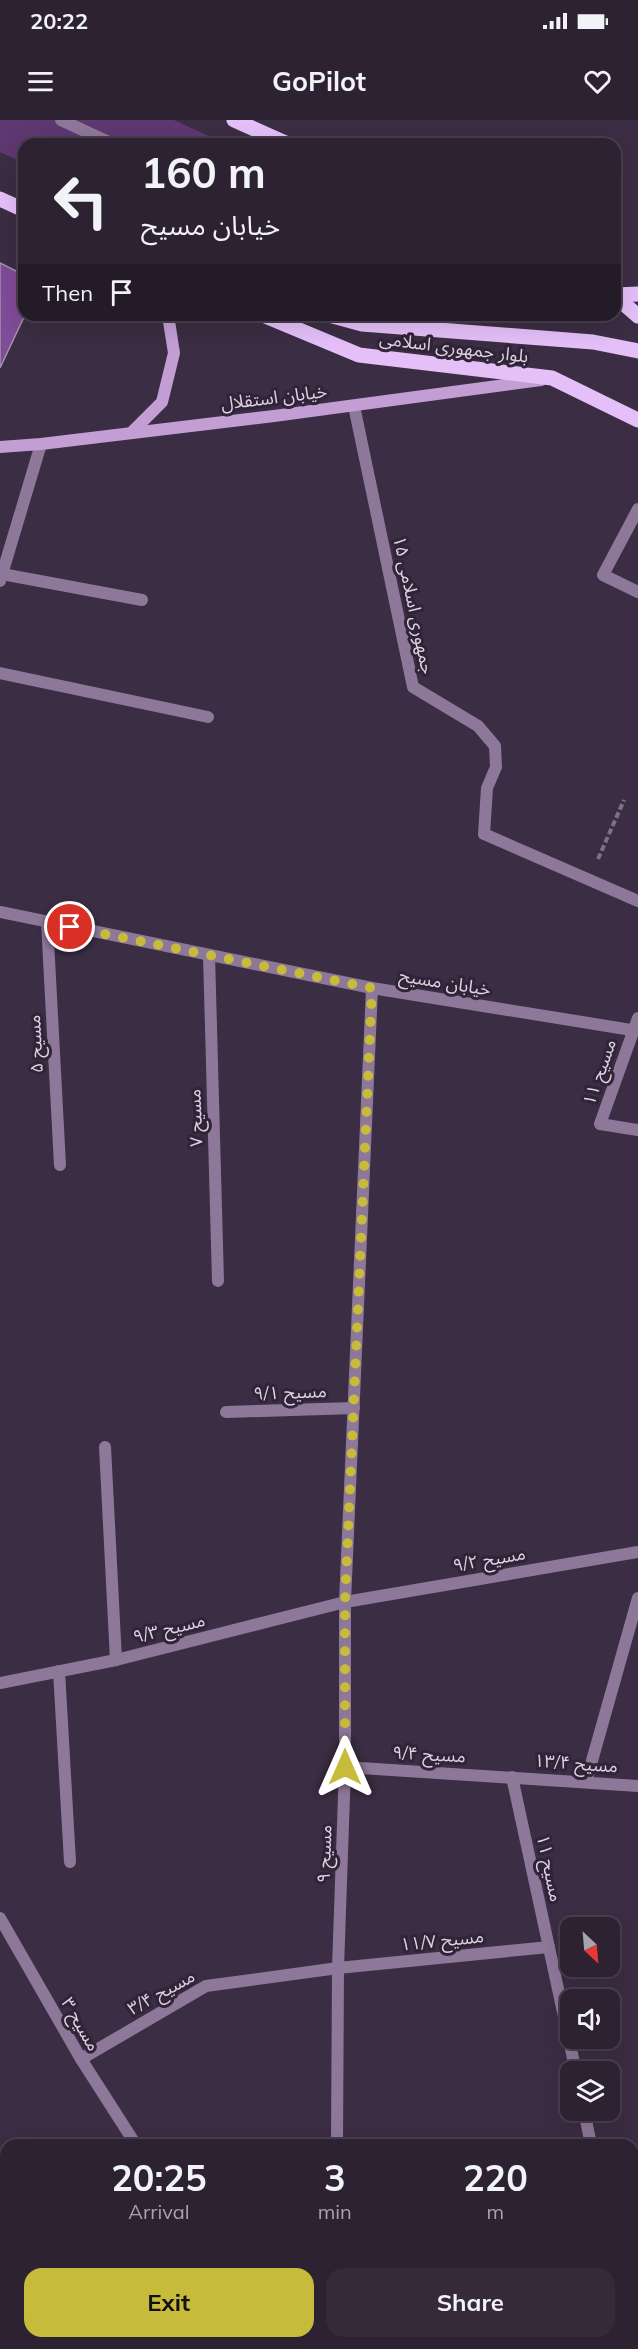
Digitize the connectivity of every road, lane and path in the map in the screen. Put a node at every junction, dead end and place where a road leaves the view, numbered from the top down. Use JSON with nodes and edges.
{"nodes":[{"id":1,"x":61,"y":120,"type":"edge"},
{"id":2,"x":234,"y":120,"type":"edge"},
{"id":3,"x":99,"y":138,"type":"edge"},
{"id":4,"x":274,"y":138,"type":"edge"},
{"id":5,"x":0,"y":199,"type":"edge"},
{"id":6,"x":18,"y":207,"type":"edge"},
{"id":7,"x":638,"y":294,"type":"edge"},
{"id":8,"x":621,"y":295,"type":"edge"},
{"id":9,"x":621,"y":300,"type":"edge"},
{"id":10,"x":638,"y":316,"type":"edge"},
{"id":11,"x":169,"y":321,"type":"edge"},
{"id":12,"x":277,"y":321,"type":"edge"},
{"id":13,"x":351,"y":321,"type":"edge"},
{"id":14,"x":367,"y":321,"type":"edge"},
{"id":15,"x":362,"y":324,"type":"junction"},
{"id":16,"x":638,"y":351,"type":"edge"},
{"id":17,"x":552,"y":378,"type":"junction"},
{"id":18,"x":354,"y":406,"type":"junction"},
{"id":19,"x":638,"y":420,"type":"edge"},
{"id":20,"x":131,"y":433,"type":"junction"},
{"id":21,"x":40,"y":444,"type":"junction"},
{"id":22,"x":0,"y":447,"type":"edge"},
{"id":23,"x":638,"y":509,"type":"edge"},
{"id":24,"x":1,"y":578,"type":"edge"},
{"id":25,"x":638,"y":592,"type":"edge"},
{"id":26,"x":142,"y":600,"type":"dead end"},
{"id":27,"x":0,"y":673,"type":"edge"},
{"id":28,"x":208,"y":717,"type":"dead end"},
{"id":29,"x":624,"y":800,"type":"dead end"},
{"id":30,"x":589,"y":879,"type":"junction"},
{"id":31,"x":638,"y":901,"type":"edge"},
{"id":32,"x":0,"y":912,"type":"edge"},
{"id":33,"x":47,"y":922,"type":"junction"},
{"id":34,"x":209,"y":955,"type":"junction"},
{"id":35,"x":372,"y":988,"type":"junction"},
{"id":36,"x":638,"y":1018,"type":"edge"},
{"id":37,"x":635,"y":1030,"type":"edge"},
{"id":38,"x":638,"y":1130,"type":"edge"},
{"id":39,"x":60,"y":1165,"type":"dead end"},
{"id":40,"x":218,"y":1281,"type":"dead end"},
{"id":41,"x":354,"y":1408,"type":"junction"},
{"id":42,"x":226,"y":1412,"type":"dead end"},
{"id":43,"x":105,"y":1448,"type":"dead end"},
{"id":44,"x":638,"y":1552,"type":"edge"},
{"id":45,"x":638,"y":1598,"type":"edge"},
{"id":46,"x":345,"y":1602,"type":"junction"},
{"id":47,"x":116,"y":1660,"type":"junction"},
{"id":48,"x":59,"y":1671,"type":"junction"},
{"id":49,"x":0,"y":1683,"type":"edge"},
{"id":50,"x":345,"y":1767,"type":"junction"},
{"id":51,"x":512,"y":1777,"type":"junction"},
{"id":52,"x":586,"y":1782,"type":"junction"},
{"id":53,"x":638,"y":1786,"type":"edge"},
{"id":54,"x":70,"y":1862,"type":"dead end"},
{"id":55,"x":0,"y":1918,"type":"edge"},
{"id":56,"x":549,"y":1947,"type":"junction"},
{"id":57,"x":338,"y":1968,"type":"junction"},
{"id":58,"x":81,"y":2059,"type":"junction"},
{"id":59,"x":574,"y":2061,"type":"edge"},
{"id":60,"x":586,"y":2121,"type":"edge"},
{"id":61,"x":132,"y":2139,"type":"edge"},
{"id":62,"x":337,"y":2139,"type":"edge"},
{"id":63,"x":590,"y":2139,"type":"edge"}],
"edges":[{"from":1,"to":3,"type":"street"},
{"from":2,"to":4,"type":"main road"},
{"from":5,"to":6,"type":"main road"},
{"from":7,"to":8,"type":"main road"},
{"from":9,"to":10,"type":"main road"},
{"from":11,"to":20,"type":"main road"},
{"from":12,"to":17,"type":"main road","name":"بلوار جمهوری اسلامی"},
{"from":13,"to":15,"type":"main road"},
{"from":14,"to":15,"type":"main road"},
{"from":15,"to":16,"type":"main road"},
{"from":17,"to":18,"type":"main road","name":"خیابان استقلال"},
{"from":17,"to":19,"type":"main road","name":"بلوار جمهوری اسلامی"},
{"from":18,"to":20,"type":"main road","name":"خیابان استقلال"},
{"from":18,"to":30,"type":"street","name":"جمهوری اسلامی ۱۵"},
{"from":20,"to":21,"type":"main road","name":"خیابان استقلال"},
{"from":21,"to":22,"type":"main road","name":"خیابان استقلال"},
{"from":21,"to":24,"type":"street"},
{"from":23,"to":25,"type":"street"},
{"from":24,"to":26,"type":"street"},
{"from":27,"to":28,"type":"street"},
{"from":29,"to":30,"type":"path"},
{"from":30,"to":31,"type":"street"},
{"from":32,"to":33,"type":"street","name":"خیابان مسیح"},
{"from":33,"to":34,"type":"street","name":"خیابان مسیح"},
{"from":33,"to":39,"type":"street","name":"مسیح ۵"},
{"from":34,"to":35,"type":"street","name":"خیابان مسیح"},
{"from":34,"to":40,"type":"street","name":"مسیح ۷"},
{"from":35,"to":37,"type":"street","name":"خیابان مسیح"},
{"from":35,"to":41,"type":"street","name":"مسیح ۹"},
{"from":36,"to":37,"type":"street"},
{"from":37,"to":38,"type":"street","name":"مسیح ۱۱"},
{"from":41,"to":42,"type":"street","name":"مسیح ۹/۱"},
{"from":41,"to":46,"type":"street","name":"مسیح ۹"},
{"from":43,"to":47,"type":"street"},
{"from":44,"to":46,"type":"street","name":"مسیح ۹/۲"},
{"from":45,"to":52,"type":"street"},
{"from":46,"to":47,"type":"street","name":"مسیح ۹/۳"},
{"from":46,"to":50,"type":"street","name":"مسیح ۹"},
{"from":47,"to":48,"type":"street","name":"مسیح ۹/۳"},
{"from":48,"to":49,"type":"street","name":"مسیح ۹/۳"},
{"from":48,"to":54,"type":"street"},
{"from":50,"to":51,"type":"street","name":"مسیح ۹/۴"},
{"from":50,"to":57,"type":"street","name":"مسیح ۹"},
{"from":51,"to":52,"type":"street","name":"مسیح ۱۳/۴"},
{"from":51,"to":56,"type":"street","name":"مسیح ۱۱"},
{"from":52,"to":53,"type":"street","name":"مسیح ۱۳/۴"},
{"from":55,"to":58,"type":"street","name":"مسیح ۳"},
{"from":56,"to":57,"type":"street","name":"مسیح ۱۱/۷"},
{"from":56,"to":59,"type":"street","name":"مسیح ۱۱"},
{"from":57,"to":58,"type":"street","name":"مسیح ۳/۴"},
{"from":57,"to":62,"type":"street","name":"مسیح ۹"},
{"from":58,"to":61,"type":"street","name":"مسیح ۳"},
{"from":60,"to":63,"type":"street"}]}
